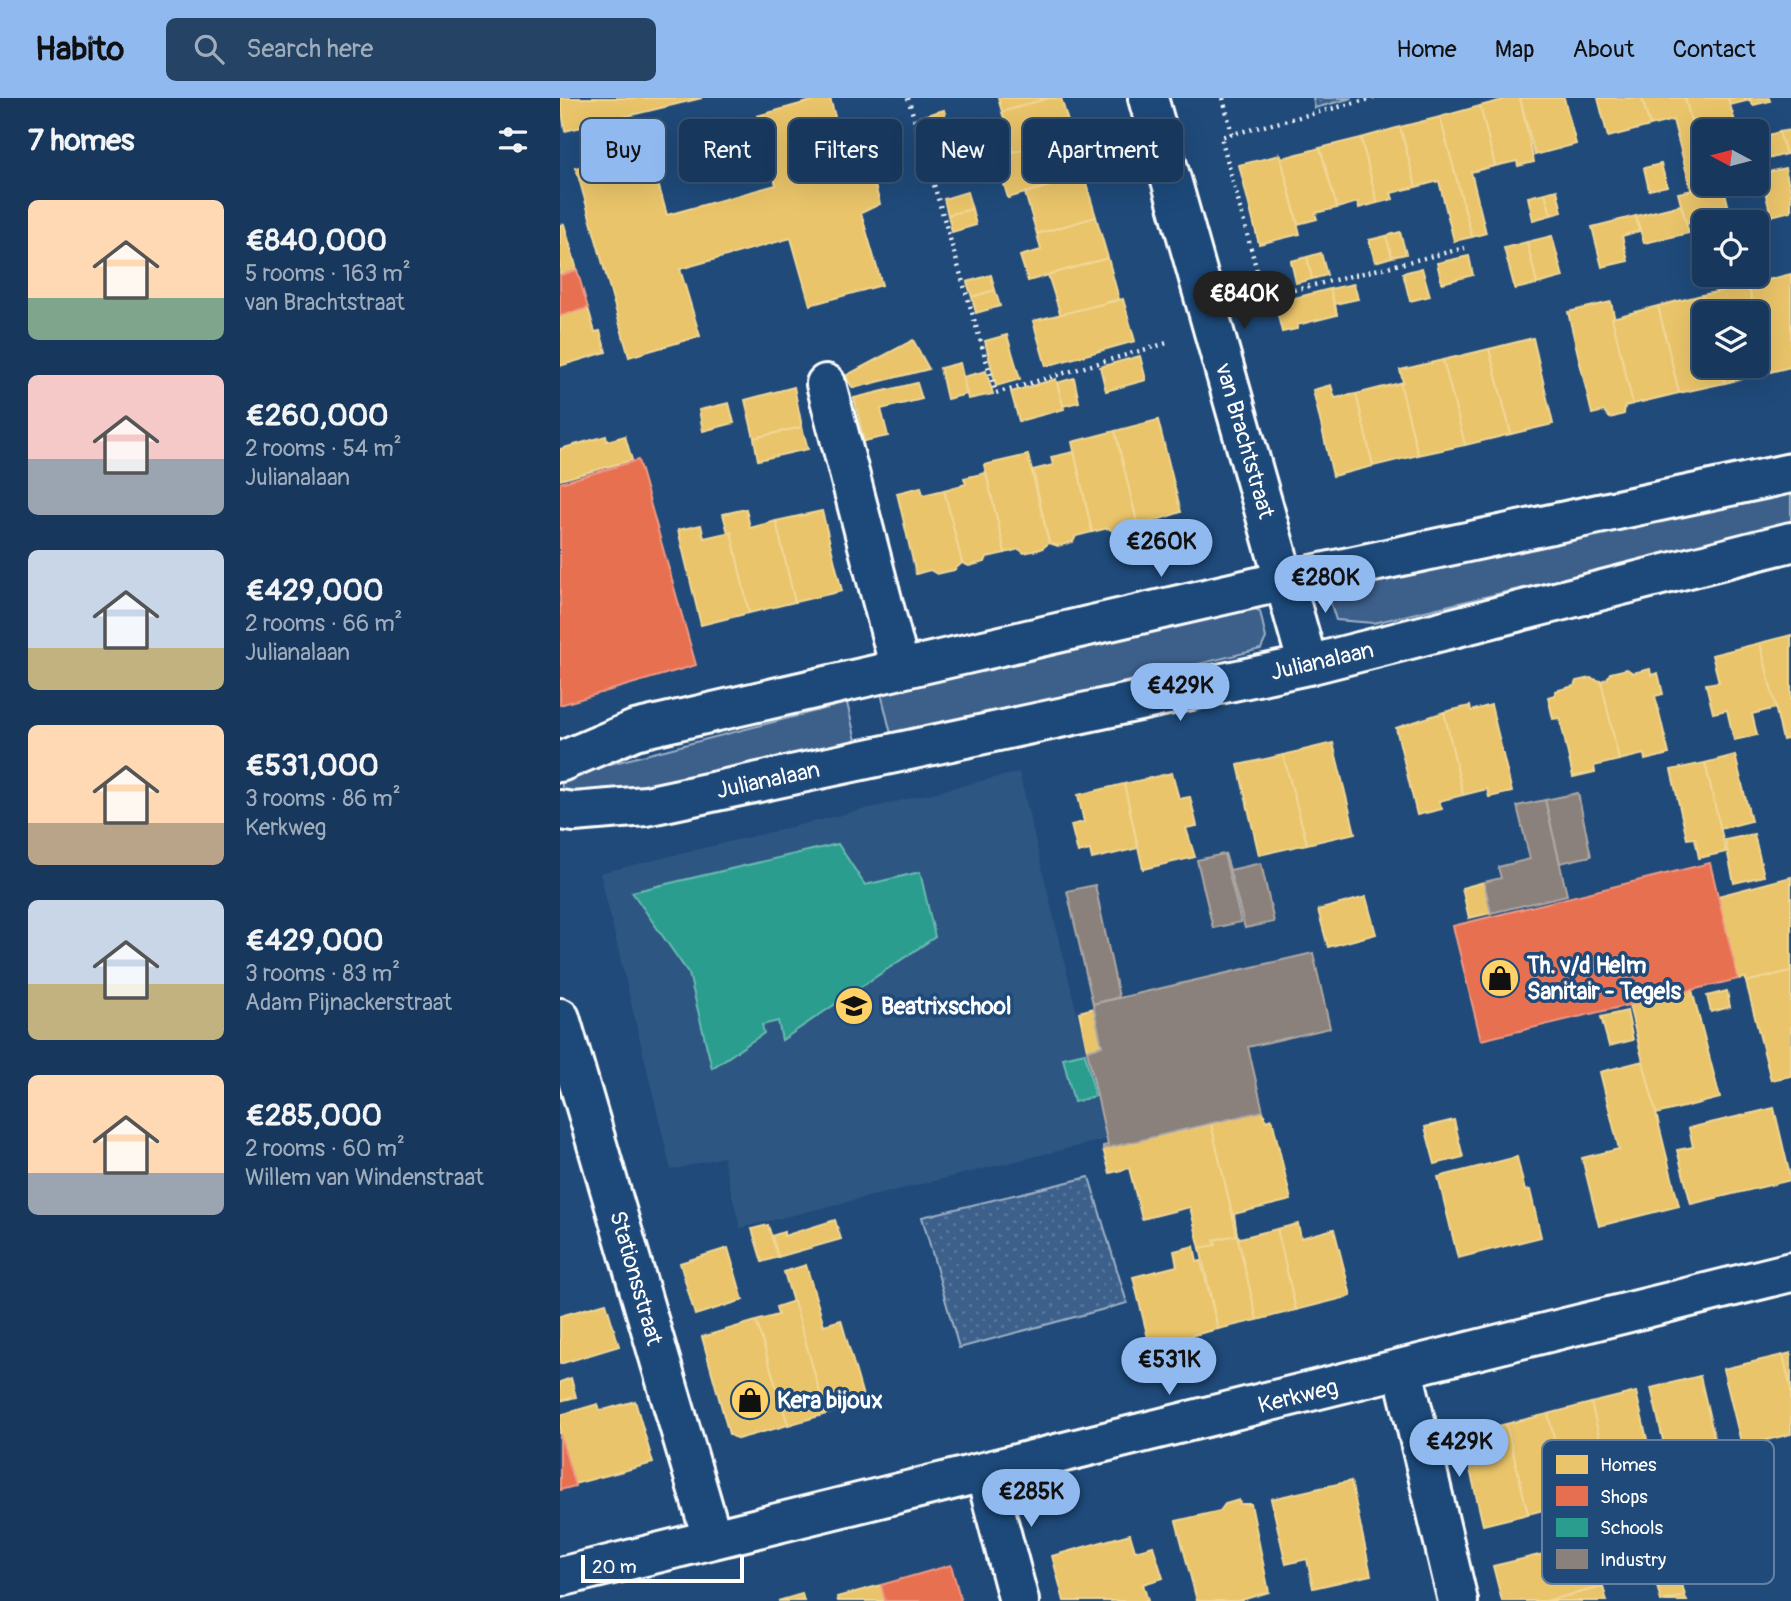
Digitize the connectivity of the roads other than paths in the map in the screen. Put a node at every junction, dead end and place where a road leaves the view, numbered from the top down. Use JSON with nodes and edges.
{"nodes":[{"id":1,"x":1148,"y":98,"type":"edge"},
{"id":2,"x":826,"y":384,"type":"dead end"},
{"id":3,"x":1791,"y":473,"type":"edge"},
{"id":4,"x":1791,"y":542,"type":"edge"},
{"id":5,"x":1284,"y":581,"type":"junction"},
{"id":6,"x":1308,"y":665,"type":"junction"},
{"id":7,"x":900,"y":669,"type":"junction"},
{"id":8,"x":560,"y":762,"type":"edge"},
{"id":9,"x":560,"y":810,"type":"edge"},
{"id":10,"x":560,"y":1018,"type":"edge"},
{"id":11,"x":1791,"y":1272,"type":"edge"},
{"id":12,"x":1403,"y":1370,"type":"junction"},
{"id":13,"x":985,"y":1473,"type":"junction"},
{"id":14,"x":712,"y":1538,"type":"junction"},
{"id":15,"x":560,"y":1577,"type":"edge"},
{"id":16,"x":1019,"y":1601,"type":"edge"},
{"id":17,"x":1458,"y":1601,"type":"edge"}],
"edges":[{"from":1,"to":5,"type":"street","name":"van Brachtstraat"},
{"from":2,"to":7,"type":"street"},
{"from":3,"to":5,"type":"street"},
{"from":4,"to":6,"type":"street","name":"Julianalaan"},
{"from":5,"to":6,"type":"street","name":"van Brachtstraat"},
{"from":5,"to":7,"type":"street"},
{"from":6,"to":9,"type":"street","name":"Julianalaan"},
{"from":7,"to":8,"type":"street"},
{"from":10,"to":14,"type":"street","name":"Stationsstraat"},
{"from":11,"to":12,"type":"street","name":"Kerkweg"},
{"from":12,"to":13,"type":"street","name":"Kerkweg"},
{"from":12,"to":17,"type":"street"},
{"from":13,"to":14,"type":"street","name":"Kerkweg"},
{"from":13,"to":16,"type":"street"},
{"from":14,"to":15,"type":"street","name":"Kerkweg"}]}
